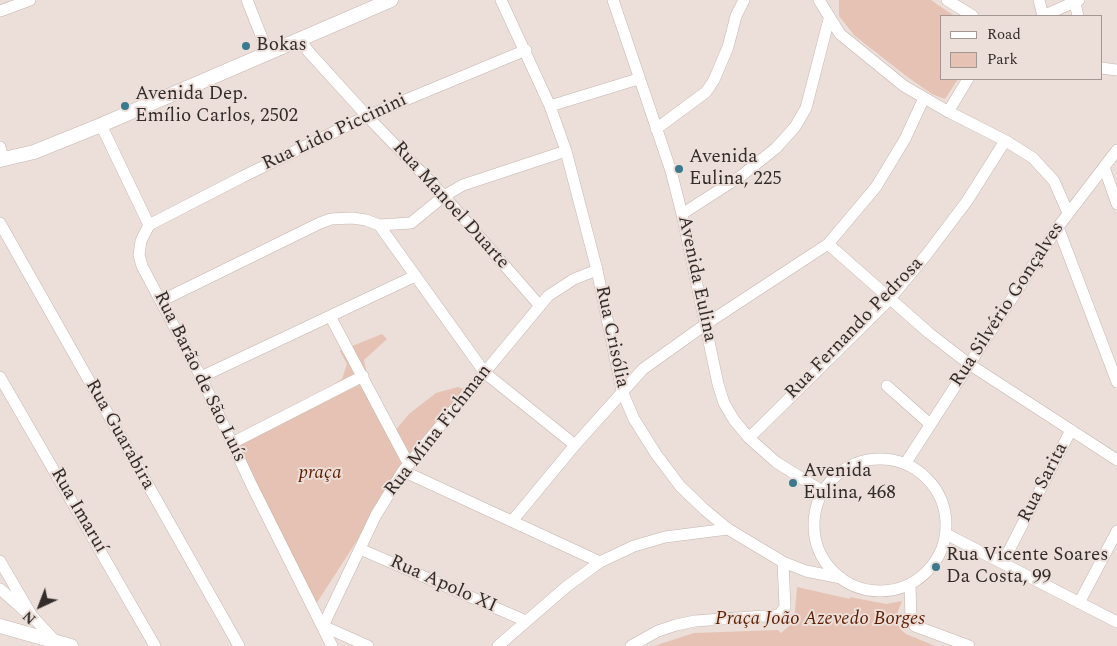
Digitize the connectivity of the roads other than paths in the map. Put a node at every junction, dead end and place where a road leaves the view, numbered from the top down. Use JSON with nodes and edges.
{"nodes":[{"id":1,"x":30,"y":0,"type":"edge"},
{"id":2,"x":247,"y":0,"type":"edge"},
{"id":3,"x":391,"y":0,"type":"edge"},
{"id":4,"x":501,"y":0,"type":"edge"},
{"id":5,"x":613,"y":0,"type":"edge"},
{"id":6,"x":744,"y":0,"type":"edge"},
{"id":7,"x":947,"y":0,"type":"edge"},
{"id":8,"x":1038,"y":0,"type":"edge"},
{"id":9,"x":1077,"y":1,"type":"edge"},
{"id":10,"x":823,"y":3,"type":"edge"},
{"id":11,"x":0,"y":11,"type":"edge"},
{"id":12,"x":971,"y":15,"type":"edge"},
{"id":13,"x":1043,"y":15,"type":"edge"},
{"id":14,"x":1045,"y":15,"type":"edge"},
{"id":15,"x":1078,"y":15,"type":"edge"},
{"id":16,"x":829,"y":19,"type":"junction"},
{"id":17,"x":300,"y":40,"type":"junction"},
{"id":18,"x":526,"y":50,"type":"junction"},
{"id":19,"x":268,"y":53,"type":"junction"},
{"id":20,"x":1102,"y":68,"type":"edge"},
{"id":21,"x":1117,"y":70,"type":"edge"},
{"id":22,"x":638,"y":79,"type":"junction"},
{"id":23,"x":967,"y":80,"type":"edge"},
{"id":24,"x":924,"y":98,"type":"junction"},
{"id":25,"x":550,"y":106,"type":"junction"},
{"id":26,"x":948,"y":112,"type":"junction"},
{"id":27,"x":367,"y":116,"type":"junction"},
{"id":28,"x":101,"y":125,"type":"junction"},
{"id":29,"x":656,"y":128,"type":"junction"},
{"id":30,"x":1005,"y":140,"type":"junction"},
{"id":31,"x":1117,"y":150,"type":"edge"},
{"id":32,"x":566,"y":151,"type":"junction"},
{"id":33,"x":1,"y":156,"type":"edge"},
{"id":34,"x":1104,"y":167,"type":"junction"},
{"id":35,"x":444,"y":196,"type":"junction"},
{"id":36,"x":1117,"y":204,"type":"edge"},
{"id":37,"x":1068,"y":213,"type":"junction"},
{"id":38,"x":682,"y":214,"type":"junction"},
{"id":39,"x":0,"y":223,"type":"edge"},
{"id":40,"x":149,"y":225,"type":"junction"},
{"id":41,"x":379,"y":225,"type":"junction"},
{"id":42,"x":1058,"y":227,"type":"junction"},
{"id":43,"x":828,"y":244,"type":"junction"},
{"id":44,"x":597,"y":270,"type":"junction"},
{"id":45,"x":415,"y":276,"type":"junction"},
{"id":46,"x":890,"y":298,"type":"junction"},
{"id":47,"x":161,"y":301,"type":"junction"},
{"id":48,"x":540,"y":306,"type":"junction"},
{"id":49,"x":330,"y":316,"type":"junction"},
{"id":50,"x":706,"y":324,"type":"junction"},
{"id":51,"x":968,"y":364,"type":"junction"},
{"id":52,"x":485,"y":373,"type":"junction"},
{"id":53,"x":363,"y":376,"type":"junction"},
{"id":54,"x":0,"y":377,"type":"edge"},
{"id":55,"x":201,"y":377,"type":"junction"},
{"id":56,"x":1117,"y":382,"type":"edge"},
{"id":57,"x":887,"y":386,"type":"dead end"},
{"id":58,"x":622,"y":391,"type":"junction"},
{"id":59,"x":930,"y":424,"type":"junction"},
{"id":60,"x":1071,"y":430,"type":"junction"},
{"id":61,"x":749,"y":438,"type":"junction"},
{"id":62,"x":232,"y":443,"type":"junction"},
{"id":63,"x":575,"y":445,"type":"junction"},
{"id":64,"x":1117,"y":460,"type":"edge"},
{"id":65,"x":905,"y":464,"type":"junction"},
{"id":66,"x":406,"y":467,"type":"junction"},
{"id":67,"x":822,"y":492,"type":"junction"},
{"id":68,"x":513,"y":520,"type":"junction"},
{"id":69,"x":728,"y":529,"type":"junction"},
{"id":70,"x":1117,"y":531,"type":"edge"},
{"id":71,"x":946,"y":534,"type":"junction"},
{"id":72,"x":360,"y":549,"type":"junction"},
{"id":73,"x":0,"y":561,"type":"edge"},
{"id":74,"x":600,"y":562,"type":"junction"},
{"id":75,"x":783,"y":562,"type":"junction"},
{"id":76,"x":1003,"y":562,"type":"junction"},
{"id":77,"x":840,"y":578,"type":"junction"},
{"id":78,"x":910,"y":584,"type":"junction"},
{"id":79,"x":0,"y":589,"type":"edge"},
{"id":80,"x":1080,"y":603,"type":"junction"},
{"id":81,"x":32,"y":616,"type":"junction"},
{"id":82,"x":526,"y":621,"type":"junction"},
{"id":83,"x":1117,"y":622,"type":"edge"},
{"id":84,"x":0,"y":626,"type":"edge"},
{"id":85,"x":323,"y":626,"type":"junction"},
{"id":86,"x":55,"y":641,"type":"junction"},
{"id":87,"x":72,"y":646,"type":"edge"},
{"id":88,"x":155,"y":646,"type":"edge"},
{"id":89,"x":239,"y":646,"type":"edge"},
{"id":90,"x":332,"y":646,"type":"edge"},
{"id":91,"x":368,"y":646,"type":"edge"},
{"id":92,"x":498,"y":646,"type":"edge"},
{"id":93,"x":631,"y":646,"type":"edge"},
{"id":94,"x":970,"y":646,"type":"edge"}],
"edges":[{"from":1,"to":11,"type":"street"},
{"from":2,"to":19,"type":"street"},
{"from":3,"to":17,"type":"main road"},
{"from":4,"to":18,"type":"street","name":"Rua Crisólia"},
{"from":5,"to":22,"type":"street","name":"Avenida Eulina"},
{"from":6,"to":29,"type":"street"},
{"from":7,"to":12,"type":"street"},
{"from":8,"to":13,"type":"street"},
{"from":9,"to":14,"type":"street"},
{"from":9,"to":15,"type":"street"},
{"from":10,"to":16,"type":"street"},
{"from":16,"to":24,"type":"street"},
{"from":16,"to":38,"type":"street"},
{"from":17,"to":19,"type":"main road"},
{"from":17,"to":27,"type":"street","name":"Rua Manoel Duarte"},
{"from":18,"to":25,"type":"street","name":"Rua Crisólia"},
{"from":18,"to":27,"type":"street","name":"Rua Lido Piccinini"},
{"from":19,"to":28,"type":"main road"},
{"from":20,"to":21,"type":"street"},
{"from":22,"to":25,"type":"street"},
{"from":22,"to":29,"type":"street","name":"Avenida Eulina"},
{"from":23,"to":26,"type":"street"},
{"from":24,"to":26,"type":"street"},
{"from":24,"to":43,"type":"street"},
{"from":25,"to":32,"type":"street","name":"Rua Crisólia"},
{"from":26,"to":30,"type":"street"},
{"from":27,"to":35,"type":"street","name":"Rua Manoel Duarte"},
{"from":27,"to":40,"type":"street","name":"Rua Lido Piccinini"},
{"from":28,"to":33,"type":"main road"},
{"from":28,"to":40,"type":"street"},
{"from":29,"to":38,"type":"street","name":"Avenida Eulina"},
{"from":30,"to":37,"type":"street"},
{"from":30,"to":46,"type":"street","name":"Rua Fernando Pedrosa"},
{"from":31,"to":34,"type":"street","name":"Rua Silvério Gonçalves"},
{"from":32,"to":35,"type":"street"},
{"from":32,"to":44,"type":"street","name":"Rua Crisólia"},
{"from":34,"to":36,"type":"street"},
{"from":34,"to":37,"type":"street","name":"Rua Silvério Gonçalves"},
{"from":35,"to":41,"type":"street"},
{"from":35,"to":48,"type":"street","name":"Rua Manoel Duarte"},
{"from":37,"to":42,"type":"street","name":"Rua Silvério Gonçalves"},
{"from":38,"to":50,"type":"street","name":"Avenida Eulina"},
{"from":39,"to":89,"type":"street","name":"Rua Guarabira"},
{"from":40,"to":47,"type":"street","name":"Rua Barão de São Luís"},
{"from":41,"to":45,"type":"street"},
{"from":41,"to":47,"type":"street"},
{"from":42,"to":51,"type":"street","name":"Rua Silvério Gonçalves"},
{"from":42,"to":56,"type":"street"},
{"from":43,"to":46,"type":"street"},
{"from":43,"to":50,"type":"street"},
{"from":44,"to":48,"type":"street","name":"Rua Mina Fichman"},
{"from":44,"to":58,"type":"street","name":"Rua Crisólia"},
{"from":45,"to":49,"type":"street"},
{"from":45,"to":52,"type":"street"},
{"from":46,"to":51,"type":"street"},
{"from":46,"to":61,"type":"street","name":"Rua Fernando Pedrosa"},
{"from":47,"to":55,"type":"street","name":"Rua Barão de São Luís"},
{"from":48,"to":52,"type":"street","name":"Rua Mina Fichman"},
{"from":49,"to":53,"type":"street"},
{"from":49,"to":55,"type":"street"},
{"from":50,"to":58,"type":"street"},
{"from":50,"to":61,"type":"street","name":"Avenida Eulina"},
{"from":51,"to":59,"type":"street","name":"Rua Silvério Gonçalves"},
{"from":51,"to":60,"type":"street"},
{"from":52,"to":63,"type":"street"},
{"from":52,"to":66,"type":"street","name":"Rua Mina Fichman"},
{"from":53,"to":62,"type":"street"},
{"from":53,"to":66,"type":"street"},
{"from":54,"to":88,"type":"street","name":"Rua Imaruí"},
{"from":55,"to":62,"type":"street","name":"Rua Barão de São Luís"},
{"from":57,"to":59,"type":"street"},
{"from":58,"to":63,"type":"street"},
{"from":58,"to":69,"type":"street","name":"Rua Crisólia"},
{"from":59,"to":65,"type":"street","name":"Rua Silvério Gonçalves"},
{"from":60,"to":64,"type":"street"},
{"from":60,"to":76,"type":"street","name":"Rua Sarita"},
{"from":61,"to":67,"type":"street","name":"Avenida Eulina"},
{"from":62,"to":85,"type":"street","name":"Rua Barão de São Luís"},
{"from":63,"to":68,"type":"street"},
{"from":65,"to":67,"type":"street"},
{"from":65,"to":71,"type":"street"},
{"from":66,"to":68,"type":"street"},
{"from":66,"to":72,"type":"street","name":"Rua Mina Fichman"},
{"from":67,"to":77,"type":"street"},
{"from":68,"to":74,"type":"street"},
{"from":69,"to":74,"type":"street"},
{"from":69,"to":75,"type":"street","name":"Rua Crisólia"},
{"from":70,"to":80,"type":"street"},
{"from":71,"to":76,"type":"street"},
{"from":71,"to":78,"type":"street"},
{"from":72,"to":82,"type":"street","name":"Rua Apolo XI"},
{"from":72,"to":85,"type":"street","name":"Rua Mina Fichman"},
{"from":73,"to":81,"type":"street"},
{"from":74,"to":82,"type":"street"},
{"from":75,"to":77,"type":"street","name":"Rua Crisólia"},
{"from":75,"to":93,"type":"street"},
{"from":76,"to":80,"type":"street"},
{"from":77,"to":78,"type":"street"},
{"from":78,"to":94,"type":"street"},
{"from":79,"to":81,"type":"street"},
{"from":80,"to":83,"type":"street"},
{"from":81,"to":86,"type":"street"},
{"from":82,"to":92,"type":"street"},
{"from":84,"to":86,"type":"main road"},
{"from":85,"to":90,"type":"street","name":"Rua Barão de São Luís"},
{"from":85,"to":91,"type":"street"},
{"from":86,"to":87,"type":"main road"}]}
